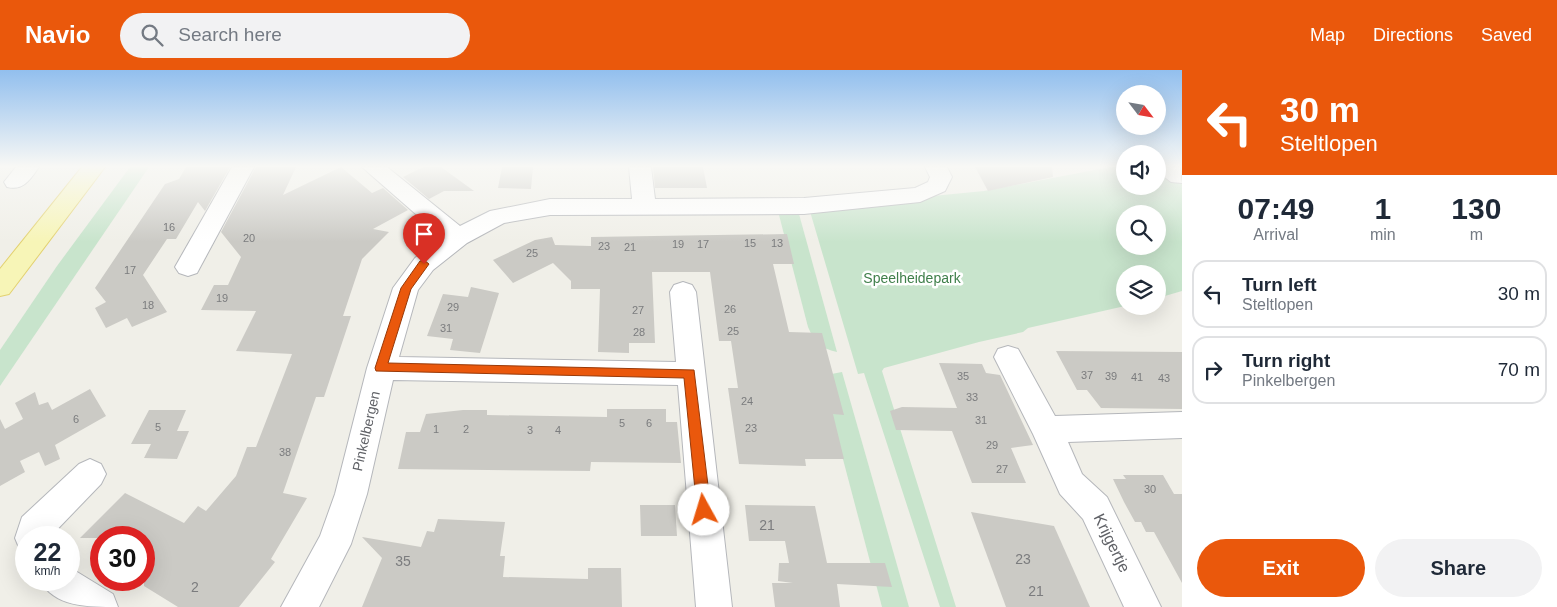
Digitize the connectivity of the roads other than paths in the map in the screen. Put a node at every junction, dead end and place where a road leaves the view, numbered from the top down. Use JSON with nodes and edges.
{"nodes":[{"id":1,"x":74,"y":192,"type":"edge"},
{"id":2,"x":229,"y":192,"type":"edge"},
{"id":3,"x":403,"y":192,"type":"edge"},
{"id":4,"x":643,"y":192,"type":"edge"},
{"id":5,"x":926,"y":192,"type":"edge"},
{"id":6,"x":644,"y":207,"type":"junction"},
{"id":7,"x":458,"y":237,"type":"junction"},
{"id":8,"x":188,"y":267,"type":"dead end"},
{"id":9,"x":0,"y":287,"type":"edge"},
{"id":10,"x":683,"y":292,"type":"dead end"},
{"id":11,"x":1008,"y":357,"type":"dead end"},
{"id":12,"x":380,"y":368,"type":"junction"},
{"id":13,"x":690,"y":374,"type":"junction"},
{"id":14,"x":1182,"y":425,"type":"edge"},
{"id":15,"x":1047,"y":430,"type":"junction"},
{"id":16,"x":90,"y":474,"type":"dead end"},
{"id":17,"x":36,"y":526,"type":"edge"},
{"id":18,"x":75,"y":591,"type":"edge"},
{"id":19,"x":100,"y":607,"type":"edge"},
{"id":20,"x":299,"y":607,"type":"edge"},
{"id":21,"x":714,"y":607,"type":"edge"},
{"id":22,"x":1143,"y":607,"type":"edge"}],
"edges":[{"from":1,"to":9,"type":"main road"},
{"from":2,"to":8,"type":"street"},
{"from":3,"to":7,"type":"street"},
{"from":4,"to":6,"type":"street"},
{"from":5,"to":6,"type":"street","name":"Pinkelbergen"},
{"from":6,"to":7,"type":"street","name":"Pinkelbergen"},
{"from":7,"to":12,"type":"street","name":"Pinkelbergen"},
{"from":10,"to":13,"type":"street"},
{"from":11,"to":15,"type":"street","name":"Krijgertje"},
{"from":12,"to":13,"type":"street"},
{"from":12,"to":20,"type":"street","name":"Pinkelbergen"},
{"from":13,"to":21,"type":"street"},
{"from":14,"to":15,"type":"street"},
{"from":15,"to":22,"type":"street","name":"Krijgertje"},
{"from":16,"to":17,"type":"street"},
{"from":18,"to":19,"type":"street"}]}
